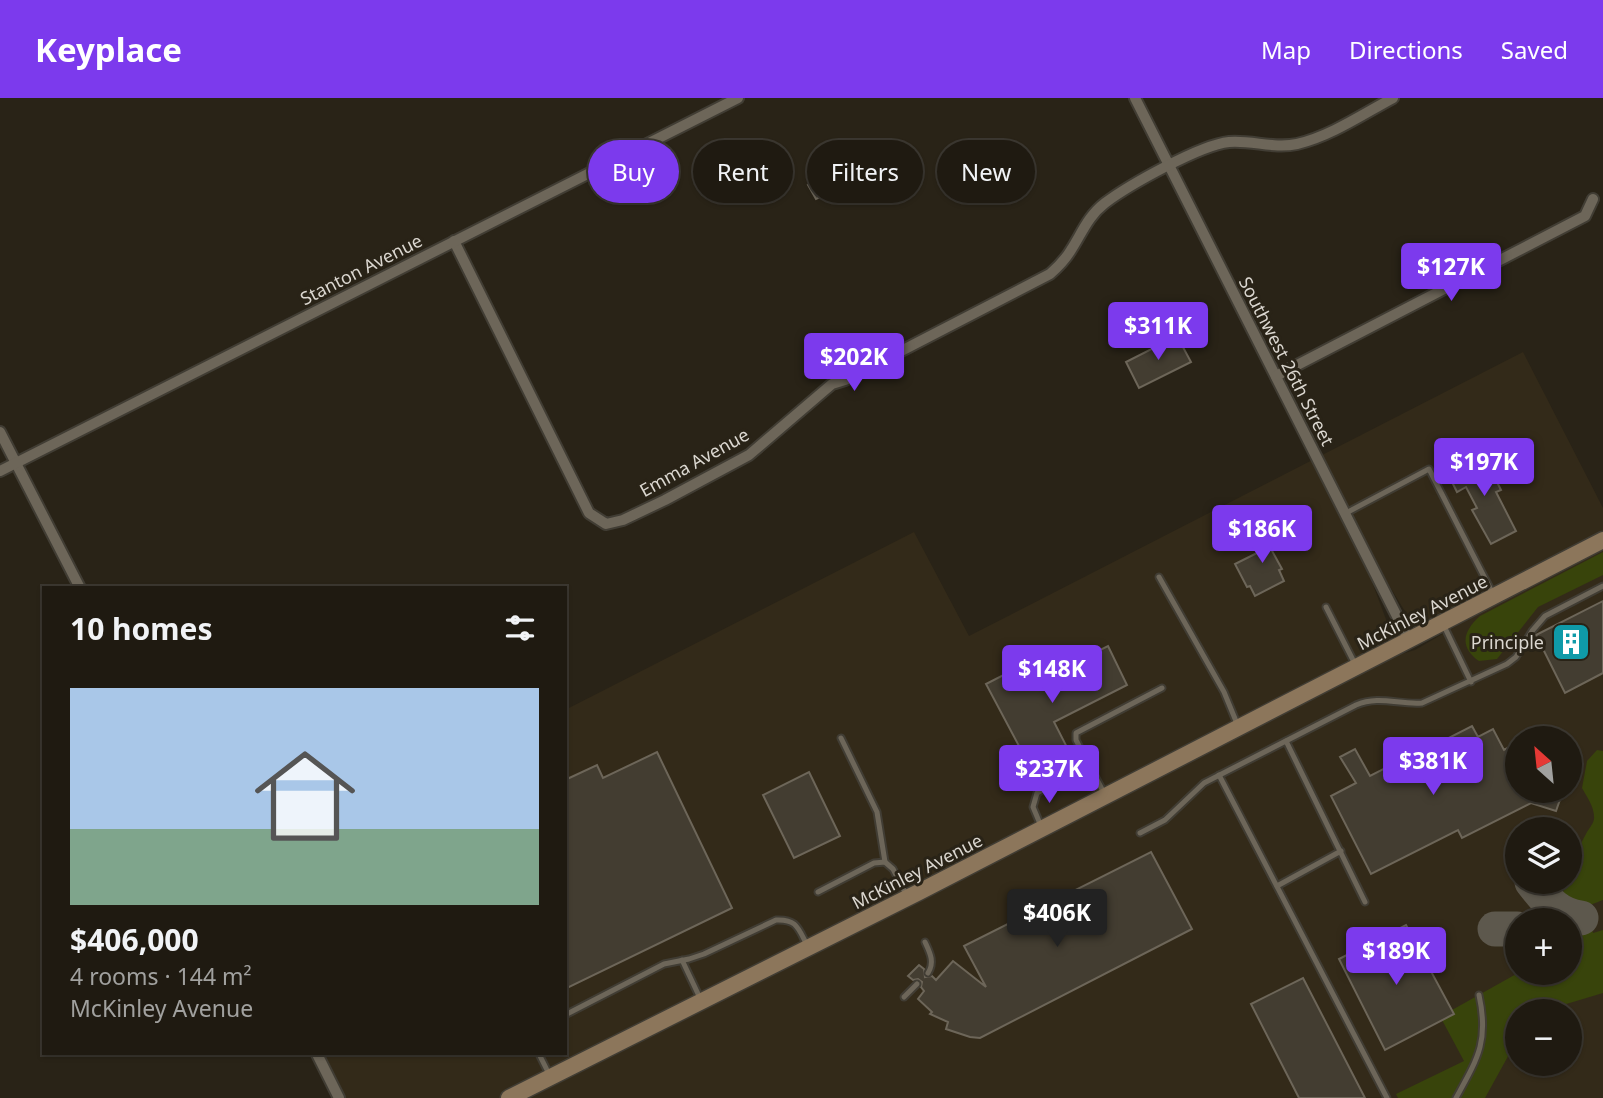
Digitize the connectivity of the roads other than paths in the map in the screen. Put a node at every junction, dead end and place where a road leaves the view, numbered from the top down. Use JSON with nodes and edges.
{"nodes":[{"id":1,"x":738,"y":98,"type":"edge"},
{"id":2,"x":1135,"y":98,"type":"edge"},
{"id":3,"x":1393,"y":98,"type":"edge"},
{"id":4,"x":1169,"y":166,"type":"junction"},
{"id":5,"x":1593,"y":199,"type":"dead end"},
{"id":6,"x":454,"y":241,"type":"junction"},
{"id":7,"x":1276,"y":376,"type":"junction"},
{"id":8,"x":0,"y":432,"type":"edge"},
{"id":9,"x":16,"y":463,"type":"junction"},
{"id":10,"x":0,"y":471,"type":"edge"},
{"id":11,"x":1345,"y":513,"type":"junction"},
{"id":12,"x":1603,"y":540,"type":"edge"},
{"id":13,"x":1159,"y":577,"type":"dead end"},
{"id":14,"x":79,"y":586,"type":"edge"},
{"id":15,"x":1603,"y":586,"type":"edge"},
{"id":16,"x":1495,"y":596,"type":"junction"},
{"id":17,"x":1326,"y":607,"type":"dead end"},
{"id":18,"x":1443,"y":624,"type":"junction"},
{"id":19,"x":1409,"y":640,"type":"junction"},
{"id":20,"x":1357,"y":667,"type":"junction"},
{"id":21,"x":1471,"y":682,"type":"junction"},
{"id":22,"x":1162,"y":688,"type":"dead end"},
{"id":23,"x":1239,"y":728,"type":"junction"},
{"id":24,"x":841,"y":737,"type":"dead end"},
{"id":25,"x":1286,"y":741,"type":"junction"},
{"id":26,"x":1088,"y":765,"type":"junction"},
{"id":27,"x":1219,"y":775,"type":"junction"},
{"id":28,"x":1105,"y":796,"type":"junction"},
{"id":29,"x":1042,"y":829,"type":"junction"},
{"id":30,"x":1140,"y":834,"type":"dead end"},
{"id":31,"x":1341,"y":852,"type":"junction"},
{"id":32,"x":884,"y":862,"type":"junction"},
{"id":33,"x":1277,"y":887,"type":"junction"},
{"id":34,"x":818,"y":892,"type":"dead end"},
{"id":35,"x":908,"y":898,"type":"junction"},
{"id":36,"x":1365,"y":902,"type":"dead end"},
{"id":37,"x":925,"y":942,"type":"dead end"},
{"id":38,"x":808,"y":948,"type":"junction"},
{"id":39,"x":682,"y":960,"type":"junction"},
{"id":40,"x":928,"y":973,"type":"dead end"},
{"id":41,"x":917,"y":984,"type":"dead end"},
{"id":42,"x":1479,"y":995,"type":"dead end"},
{"id":43,"x":904,"y":998,"type":"dead end"},
{"id":44,"x":702,"y":1001,"type":"junction"},
{"id":45,"x":567,"y":1014,"type":"edge"},
{"id":46,"x":318,"y":1055,"type":"edge"},
{"id":47,"x":539,"y":1055,"type":"edge"},
{"id":48,"x":550,"y":1077,"type":"junction"},
{"id":49,"x":339,"y":1098,"type":"edge"},
{"id":50,"x":509,"y":1098,"type":"edge"},
{"id":51,"x":1387,"y":1098,"type":"edge"},
{"id":52,"x":1456,"y":1098,"type":"edge"}],
"edges":[{"from":1,"to":6,"type":"street","name":"Stanton Avenue"},
{"from":2,"to":4,"type":"street","name":"Southwest 26th Street"},
{"from":3,"to":4,"type":"street","name":"Emma Avenue"},
{"from":4,"to":6,"type":"street","name":"Emma Avenue"},
{"from":4,"to":7,"type":"street","name":"Southwest 26th Street"},
{"from":5,"to":7,"type":"street"},
{"from":6,"to":9,"type":"street","name":"Stanton Avenue"},
{"from":7,"to":11,"type":"street","name":"Southwest 26th Street"},
{"from":8,"to":9,"type":"street"},
{"from":9,"to":10,"type":"street","name":"Stanton Avenue"},
{"from":9,"to":14,"type":"street"},
{"from":11,"to":16,"type":"lane"},
{"from":11,"to":19,"type":"street","name":"Southwest 26th Street"},
{"from":12,"to":16,"type":"main road","name":"McKinley Avenue"},
{"from":13,"to":23,"type":"lane"},
{"from":15,"to":21,"type":"lane"},
{"from":16,"to":18,"type":"main road","name":"McKinley Avenue"},
{"from":17,"to":20,"type":"lane"},
{"from":18,"to":19,"type":"main road","name":"McKinley Avenue"},
{"from":18,"to":21,"type":"lane"},
{"from":19,"to":20,"type":"main road","name":"McKinley Avenue"},
{"from":20,"to":23,"type":"main road","name":"McKinley Avenue"},
{"from":21,"to":25,"type":"lane"},
{"from":22,"to":26,"type":"lane"},
{"from":23,"to":28,"type":"main road","name":"McKinley Avenue"},
{"from":24,"to":32,"type":"lane"},
{"from":25,"to":27,"type":"lane"},
{"from":25,"to":31,"type":"lane"},
{"from":26,"to":28,"type":"lane"},
{"from":26,"to":29,"type":"lane"},
{"from":27,"to":30,"type":"lane"},
{"from":27,"to":33,"type":"lane"},
{"from":28,"to":29,"type":"main road","name":"McKinley Avenue"},
{"from":29,"to":35,"type":"main road","name":"McKinley Avenue"},
{"from":31,"to":33,"type":"lane"},
{"from":31,"to":36,"type":"lane"},
{"from":32,"to":34,"type":"lane"},
{"from":32,"to":35,"type":"lane"},
{"from":33,"to":51,"type":"lane"},
{"from":35,"to":38,"type":"main road","name":"McKinley Avenue"},
{"from":37,"to":40,"type":"lane"},
{"from":38,"to":39,"type":"lane"},
{"from":38,"to":44,"type":"main road","name":"McKinley Avenue"},
{"from":39,"to":44,"type":"lane"},
{"from":39,"to":45,"type":"lane"},
{"from":41,"to":43,"type":"lane"},
{"from":42,"to":52,"type":"lane"},
{"from":44,"to":48,"type":"main road","name":"McKinley Avenue"},
{"from":46,"to":49,"type":"street"},
{"from":47,"to":48,"type":"lane"},
{"from":48,"to":50,"type":"main road","name":"McKinley Avenue"}]}
